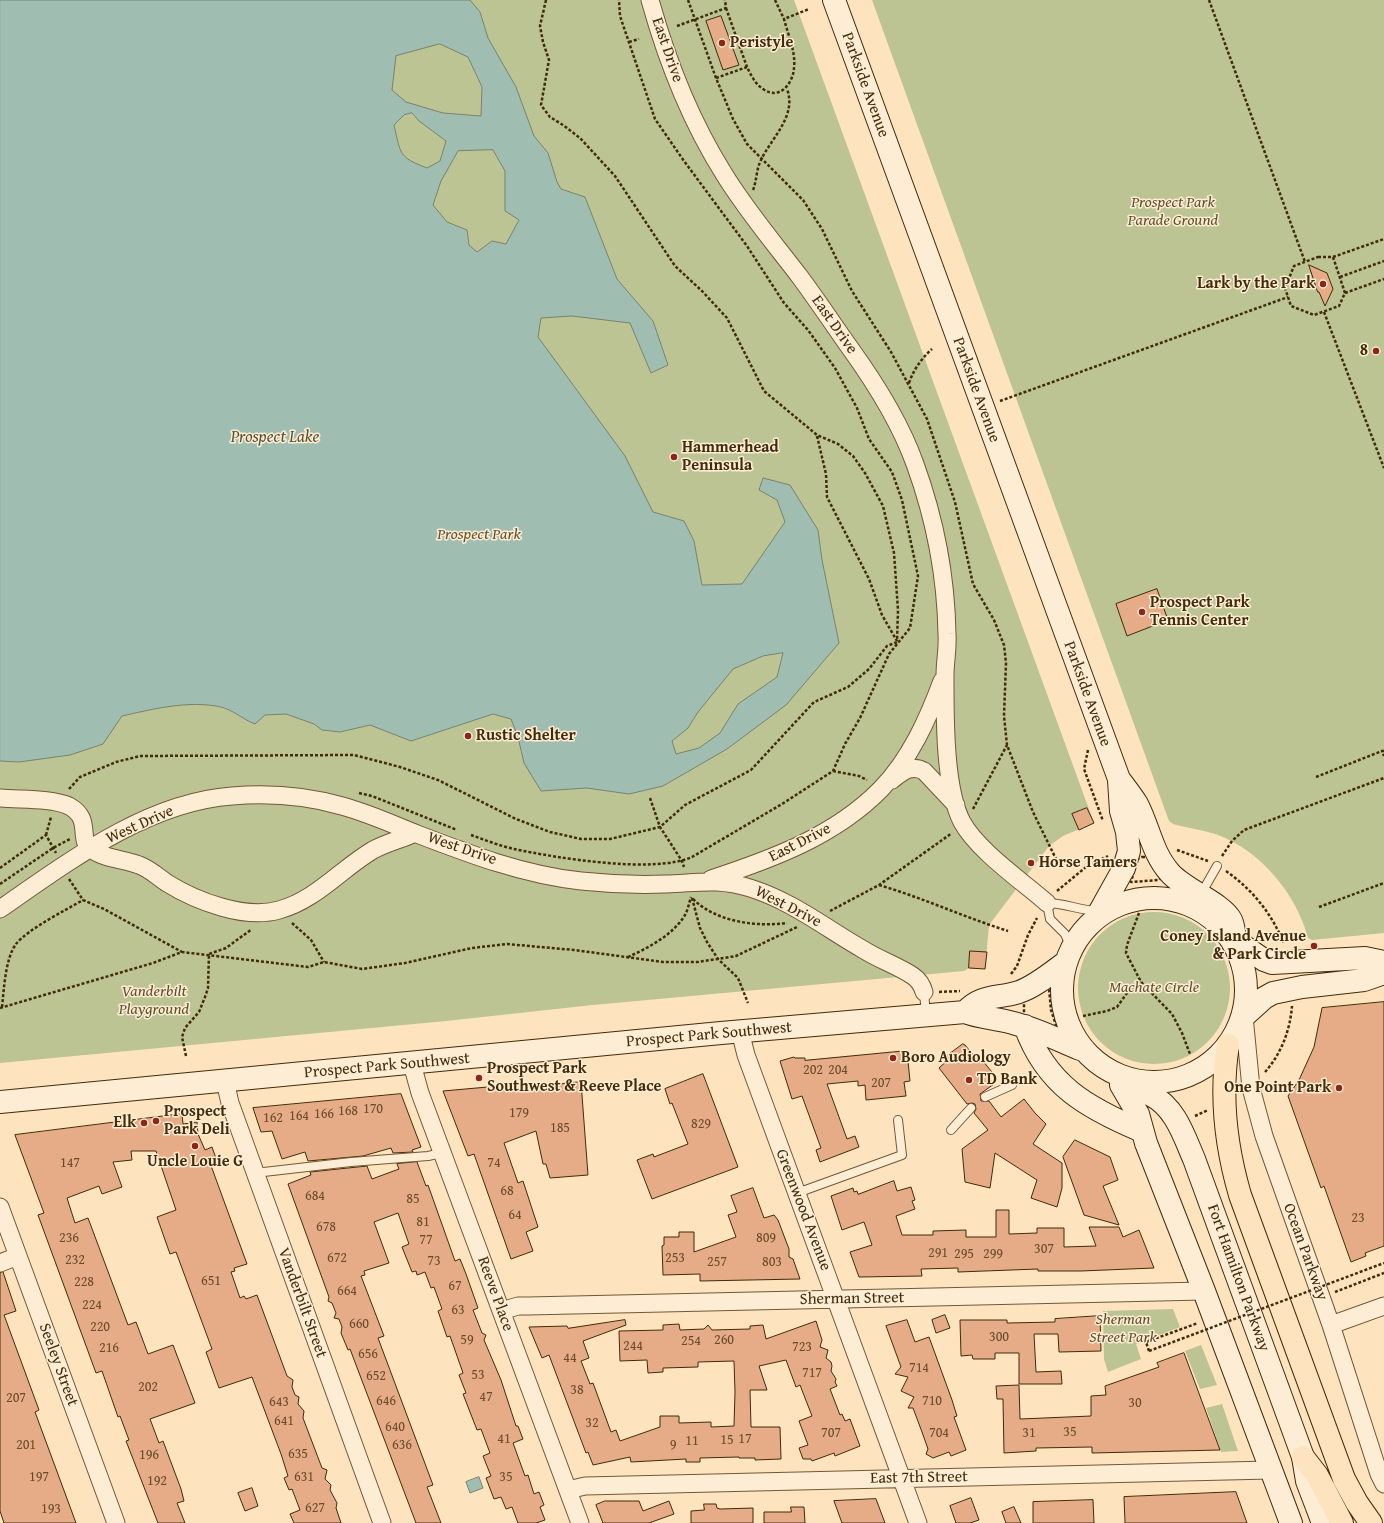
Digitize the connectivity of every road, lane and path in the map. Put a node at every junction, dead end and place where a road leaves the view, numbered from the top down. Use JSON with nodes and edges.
{"nodes":[{"id":1,"x":546,"y":0,"type":"edge"},
{"id":2,"x":619,"y":0,"type":"edge"},
{"id":3,"x":650,"y":0,"type":"edge"},
{"id":4,"x":725,"y":0,"type":"edge"},
{"id":5,"x":775,"y":0,"type":"edge"},
{"id":6,"x":834,"y":0,"type":"edge"},
{"id":7,"x":1209,"y":0,"type":"edge"},
{"id":8,"x":726,"y":8,"type":"junction"},
{"id":9,"x":808,"y":9,"type":"dead end"},
{"id":10,"x":784,"y":19,"type":"junction"},
{"id":11,"x":677,"y":26,"type":"dead end"},
{"id":12,"x":639,"y":39,"type":"dead end"},
{"id":13,"x":629,"y":42,"type":"junction"},
{"id":14,"x":747,"y":67,"type":"junction"},
{"id":15,"x":716,"y":78,"type":"dead end"},
{"id":16,"x":786,"y":89,"type":"junction"},
{"id":17,"x":747,"y":208,"type":"junction"},
{"id":18,"x":1384,"y":239,"type":"edge"},
{"id":19,"x":1333,"y":257,"type":"junction"},
{"id":20,"x":1384,"y":261,"type":"edge"},
{"id":21,"x":1305,"y":262,"type":"junction"},
{"id":22,"x":1340,"y":277,"type":"junction"},
{"id":23,"x":1384,"y":279,"type":"edge"},
{"id":24,"x":1345,"y":293,"type":"junction"},
{"id":25,"x":1288,"y":297,"type":"junction"},
{"id":26,"x":1324,"y":312,"type":"junction"},
{"id":27,"x":932,"y":349,"type":"dead end"},
{"id":28,"x":909,"y":382,"type":"dead end"},
{"id":29,"x":998,"y":402,"type":"dead end"},
{"id":30,"x":817,"y":435,"type":"junction"},
{"id":31,"x":1384,"y":468,"type":"edge"},
{"id":32,"x":897,"y":642,"type":"junction"},
{"id":33,"x":945,"y":674,"type":"junction"},
{"id":34,"x":1007,"y":745,"type":"dead end"},
{"id":35,"x":1383,"y":751,"type":"edge"},
{"id":36,"x":1384,"y":756,"type":"edge"},
{"id":37,"x":1084,"y":769,"type":"dead end"},
{"id":38,"x":833,"y":771,"type":"junction"},
{"id":39,"x":1316,"y":777,"type":"dead end"},
{"id":40,"x":1384,"y":778,"type":"edge"},
{"id":41,"x":1119,"y":779,"type":"junction"},
{"id":42,"x":881,"y":788,"type":"junction"},
{"id":43,"x":0,"y":798,"type":"edge"},
{"id":44,"x":650,"y":798,"type":"dead end"},
{"id":45,"x":55,"y":802,"type":"junction"},
{"id":46,"x":956,"y":806,"type":"junction"},
{"id":47,"x":963,"y":824,"type":"junction"},
{"id":48,"x":1105,"y":825,"type":"dead end"},
{"id":49,"x":660,"y":827,"type":"junction"},
{"id":50,"x":415,"y":833,"type":"junction"},
{"id":51,"x":74,"y":838,"type":"dead end"},
{"id":52,"x":54,"y":848,"type":"junction"},
{"id":53,"x":90,"y":849,"type":"junction"},
{"id":54,"x":682,"y":861,"type":"junction"},
{"id":55,"x":62,"y":866,"type":"junction"},
{"id":56,"x":1217,"y":866,"type":"joint"},
{"id":57,"x":0,"y":868,"type":"edge"},
{"id":58,"x":684,"y":868,"type":"dead end"},
{"id":59,"x":708,"y":880,"type":"junction"},
{"id":60,"x":1384,"y":883,"type":"edge"},
{"id":61,"x":0,"y":884,"type":"edge"},
{"id":62,"x":879,"y":885,"type":"junction"},
{"id":63,"x":1200,"y":896,"type":"junction"},
{"id":64,"x":691,"y":897,"type":"junction"},
{"id":65,"x":83,"y":900,"type":"junction"},
{"id":66,"x":1047,"y":903,"type":"junction"},
{"id":67,"x":1319,"y":907,"type":"dead end"},
{"id":68,"x":0,"y":909,"type":"edge"},
{"id":69,"x":1100,"y":911,"type":"junction"},
{"id":70,"x":268,"y":912,"type":"junction"},
{"id":71,"x":1139,"y":913,"type":"dead end"},
{"id":72,"x":814,"y":919,"type":"junction"},
{"id":73,"x":1008,"y":931,"type":"dead end"},
{"id":74,"x":1236,"y":941,"type":"junction"},
{"id":75,"x":182,"y":952,"type":"junction"},
{"id":76,"x":210,"y":954,"type":"junction"},
{"id":77,"x":1069,"y":955,"type":"junction"},
{"id":78,"x":627,"y":958,"type":"junction"},
{"id":79,"x":718,"y":959,"type":"junction"},
{"id":80,"x":324,"y":962,"type":"junction"},
{"id":81,"x":1384,"y":962,"type":"edge"},
{"id":82,"x":1012,"y":973,"type":"dead end"},
{"id":83,"x":1384,"y":973,"type":"edge"},
{"id":84,"x":1141,"y":982,"type":"junction"},
{"id":85,"x":924,"y":992,"type":"joint"},
{"id":86,"x":748,"y":1003,"type":"dead end"},
{"id":87,"x":1,"y":1008,"type":"edge"},
{"id":88,"x":965,"y":1012,"type":"junction"},
{"id":89,"x":926,"y":1015,"type":"junction"},
{"id":90,"x":1083,"y":1016,"type":"dead end"},
{"id":91,"x":1244,"y":1016,"type":"junction"},
{"id":92,"x":1025,"y":1021,"type":"junction"},
{"id":93,"x":740,"y":1031,"type":"junction"},
{"id":94,"x":1228,"y":1045,"type":"junction"},
{"id":95,"x":1080,"y":1049,"type":"junction"},
{"id":96,"x":1190,"y":1054,"type":"dead end"},
{"id":97,"x":186,"y":1056,"type":"dead end"},
{"id":98,"x":412,"y":1064,"type":"junction"},
{"id":99,"x":1045,"y":1067,"type":"junction"},
{"id":100,"x":1104,"y":1070,"type":"junction"},
{"id":101,"x":225,"y":1081,"type":"junction"},
{"id":102,"x":1012,"y":1085,"type":"dead end"},
{"id":103,"x":1121,"y":1085,"type":"junction"},
{"id":104,"x":985,"y":1097,"type":"dead end"},
{"id":105,"x":0,"y":1102,"type":"edge"},
{"id":106,"x":971,"y":1108,"type":"dead end"},
{"id":107,"x":898,"y":1120,"type":"dead end"},
{"id":108,"x":951,"y":1130,"type":"dead end"},
{"id":109,"x":1142,"y":1131,"type":"junction"},
{"id":110,"x":442,"y":1152,"type":"junction"},
{"id":111,"x":255,"y":1173,"type":"junction"},
{"id":112,"x":797,"y":1193,"type":"junction"},
{"id":113,"x":0,"y":1207,"type":"edge"},
{"id":114,"x":18,"y":1256,"type":"junction"},
{"id":115,"x":0,"y":1263,"type":"edge"},
{"id":116,"x":1384,"y":1263,"type":"edge"},
{"id":117,"x":1384,"y":1274,"type":"edge"},
{"id":118,"x":1204,"y":1291,"type":"junction"},
{"id":119,"x":1334,"y":1292,"type":"dead end"},
{"id":120,"x":836,"y":1299,"type":"junction"},
{"id":121,"x":1384,"y":1306,"type":"edge"},
{"id":122,"x":501,"y":1311,"type":"junction"},
{"id":123,"x":1200,"y":1322,"type":"dead end"},
{"id":124,"x":1331,"y":1325,"type":"junction"},
{"id":125,"x":1303,"y":1457,"type":"junction"},
{"id":126,"x":1270,"y":1470,"type":"junction"},
{"id":127,"x":901,"y":1478,"type":"junction"},
{"id":128,"x":1384,"y":1484,"type":"edge"},
{"id":129,"x":568,"y":1490,"type":"junction"},
{"id":130,"x":116,"y":1523,"type":"edge"},
{"id":131,"x":382,"y":1523,"type":"edge"},
{"id":132,"x":580,"y":1523,"type":"edge"},
{"id":133,"x":918,"y":1523,"type":"edge"},
{"id":134,"x":1291,"y":1523,"type":"edge"},
{"id":135,"x":1323,"y":1523,"type":"edge"},
{"id":136,"x":1342,"y":1523,"type":"edge"},
{"id":137,"x":1370,"y":1523,"type":"edge"}],
"edges":[{"from":1,"to":30,"type":"path"},
{"from":2,"to":13,"type":"path"},
{"from":3,"to":17,"type":"street","name":"East Drive"},
{"from":4,"to":8,"type":"path"},
{"from":5,"to":10,"type":"path"},
{"from":6,"to":41,"type":"main road","name":"Parkside Avenue"},
{"from":7,"to":21,"type":"path"},
{"from":8,"to":11,"type":"path"},
{"from":8,"to":14,"type":"path"},
{"from":9,"to":10,"type":"path"},
{"from":10,"to":16,"type":"path"},
{"from":12,"to":13,"type":"path"},
{"from":13,"to":32,"type":"path"},
{"from":14,"to":15,"type":"path"},
{"from":14,"to":16,"type":"path"},
{"from":16,"to":17,"type":"path"},
{"from":17,"to":33,"type":"street","name":"East Drive"},
{"from":18,"to":19,"type":"path"},
{"from":19,"to":21,"type":"path"},
{"from":19,"to":22,"type":"path"},
{"from":20,"to":22,"type":"path"},
{"from":21,"to":25,"type":"path"},
{"from":22,"to":24,"type":"path"},
{"from":23,"to":24,"type":"path"},
{"from":24,"to":26,"type":"path"},
{"from":25,"to":26,"type":"path"},
{"from":25,"to":29,"type":"path"},
{"from":26,"to":31,"type":"path"},
{"from":27,"to":28,"type":"path"},
{"from":30,"to":32,"type":"path"},
{"from":30,"to":32,"type":"path"},
{"from":32,"to":38,"type":"path"},
{"from":32,"to":49,"type":"path"},
{"from":33,"to":42,"type":"street","name":"East Drive"},
{"from":33,"to":46,"type":"street","name":"East Drive"},
{"from":34,"to":47,"type":"path"},
{"from":35,"to":36,"type":"path"},
{"from":35,"to":39,"type":"path"},
{"from":37,"to":48,"type":"path","name":"Parkside Avenue"},
{"from":38,"to":42,"type":"path"},
{"from":38,"to":54,"type":"path"},
{"from":40,"to":56,"type":"path"},
{"from":41,"to":63,"type":"main road","name":"Parkside Avenue"},
{"from":41,"to":69,"type":"main road","name":"Parkside Avenue"},
{"from":42,"to":46,"type":"street","name":"East Drive"},
{"from":42,"to":59,"type":"street","name":"East Drive"},
{"from":43,"to":45,"type":"street"},
{"from":44,"to":49,"type":"path"},
{"from":45,"to":49,"type":"path"},
{"from":45,"to":53,"type":"street"},
{"from":46,"to":47,"type":"street","name":"East Drive"},
{"from":47,"to":62,"type":"path"},
{"from":47,"to":66,"type":"street","name":"East Drive"},
{"from":49,"to":54,"type":"path"},
{"from":50,"to":53,"type":"street","name":"West Drive"},
{"from":50,"to":59,"type":"street","name":"West Drive"},
{"from":50,"to":70,"type":"street"},
{"from":51,"to":52,"type":"path"},
{"from":52,"to":55,"type":"path"},
{"from":52,"to":57,"type":"path"},
{"from":52,"to":61,"type":"path"},
{"from":53,"to":55,"type":"street","name":"West Drive"},
{"from":53,"to":70,"type":"street"},
{"from":54,"to":58,"type":"path"},
{"from":55,"to":65,"type":"path"},
{"from":55,"to":68,"type":"street","name":"West Drive"},
{"from":56,"to":63,"type":"lane"},
{"from":59,"to":72,"type":"street","name":"West Drive"},
{"from":60,"to":67,"type":"path"},
{"from":62,"to":72,"type":"path"},
{"from":62,"to":73,"type":"path"},
{"from":63,"to":74,"type":"main road","name":"Parkside Avenue"},
{"from":64,"to":72,"type":"path"},
{"from":64,"to":78,"type":"path"},
{"from":64,"to":79,"type":"path"},
{"from":65,"to":75,"type":"path"},
{"from":65,"to":87,"type":"path"},
{"from":66,"to":69,"type":"lane"},
{"from":66,"to":77,"type":"lane"},
{"from":66,"to":82,"type":"path"},
{"from":69,"to":74,"type":"main road"},
{"from":69,"to":77,"type":"main road"},
{"from":70,"to":76,"type":"path"},
{"from":70,"to":80,"type":"path"},
{"from":71,"to":84,"type":"path"},
{"from":72,"to":79,"type":"path"},
{"from":72,"to":85,"type":"street","name":"West Drive"},
{"from":74,"to":81,"type":"main road"},
{"from":74,"to":91,"type":"main road","name":"Parkside Avenue"},
{"from":75,"to":76,"type":"path"},
{"from":75,"to":87,"type":"path"},
{"from":76,"to":80,"type":"path"},
{"from":76,"to":97,"type":"path"},
{"from":77,"to":88,"type":"main road"},
{"from":77,"to":95,"type":"main road"},
{"from":78,"to":79,"type":"path"},
{"from":78,"to":80,"type":"path"},
{"from":79,"to":86,"type":"path"},
{"from":83,"to":91,"type":"main road"},
{"from":84,"to":90,"type":"path"},
{"from":84,"to":96,"type":"path"},
{"from":85,"to":89,"type":"lane"},
{"from":88,"to":89,"type":"main road","name":"Prospect Park Southwest"},
{"from":88,"to":92,"type":"main road","name":"Prospect Park Southwest"},
{"from":89,"to":93,"type":"main road","name":"Prospect Park Southwest"},
{"from":91,"to":94,"type":"main road"},
{"from":91,"to":124,"type":"street","name":"Ocean Parkway"},
{"from":92,"to":92,"type":"path"},
{"from":92,"to":95,"type":"main road","name":"Prospect Park Southwest"},
{"from":92,"to":99,"type":"main road"},
{"from":93,"to":98,"type":"main road","name":"Prospect Park Southwest"},
{"from":93,"to":112,"type":"street","name":"Greenwood Avenue"},
{"from":94,"to":100,"type":"main road"},
{"from":94,"to":137,"type":"highway"},
{"from":95,"to":99,"type":"main road"},
{"from":95,"to":100,"type":"main road","name":"Fort Hamilton Parkway"},
{"from":98,"to":101,"type":"main road","name":"Prospect Park Southwest"},
{"from":98,"to":110,"type":"street","name":"Reeve Place"},
{"from":99,"to":109,"type":"main road"},
{"from":100,"to":103,"type":"main road","name":"Fort Hamilton Parkway"},
{"from":101,"to":105,"type":"main road","name":"Prospect Park Southwest"},
{"from":101,"to":111,"type":"street","name":"Vanderbilt Street"},
{"from":102,"to":104,"type":"lane"},
{"from":103,"to":109,"type":"main road"},
{"from":103,"to":125,"type":"main road","name":"Fort Hamilton Parkway"},
{"from":106,"to":108,"type":"lane"},
{"from":107,"to":112,"type":"lane"},
{"from":109,"to":118,"type":"main road"},
{"from":110,"to":111,"type":"lane"},
{"from":110,"to":122,"type":"street","name":"Reeve Place"},
{"from":111,"to":131,"type":"street","name":"Vanderbilt Street"},
{"from":112,"to":120,"type":"street","name":"Greenwood Avenue"},
{"from":113,"to":114,"type":"street","name":"Seeley Street"},
{"from":114,"to":115,"type":"street"},
{"from":114,"to":130,"type":"street","name":"Seeley Street"},
{"from":116,"to":123,"type":"path","bridge":true},
{"from":117,"to":119,"type":"path"},
{"from":118,"to":120,"type":"street","name":"Sherman Street"},
{"from":118,"to":126,"type":"main road"},
{"from":120,"to":122,"type":"street","name":"Sherman Street"},
{"from":120,"to":127,"type":"street","name":"Greenwood Avenue"},
{"from":121,"to":124,"type":"street"},
{"from":122,"to":129,"type":"street","name":"Reeve Place"},
{"from":124,"to":128,"type":"street","name":"Ocean Parkway"},
{"from":125,"to":135,"type":"main road","name":"Fort Hamilton Parkway"},
{"from":125,"to":136,"type":"highway"},
{"from":126,"to":127,"type":"street","name":"East 7th Street"},
{"from":126,"to":134,"type":"main road"},
{"from":127,"to":129,"type":"street","name":"East 7th Street"},
{"from":127,"to":133,"type":"street","name":"Greenwood Avenue"},
{"from":129,"to":132,"type":"street","name":"Reeve Place"}]}
